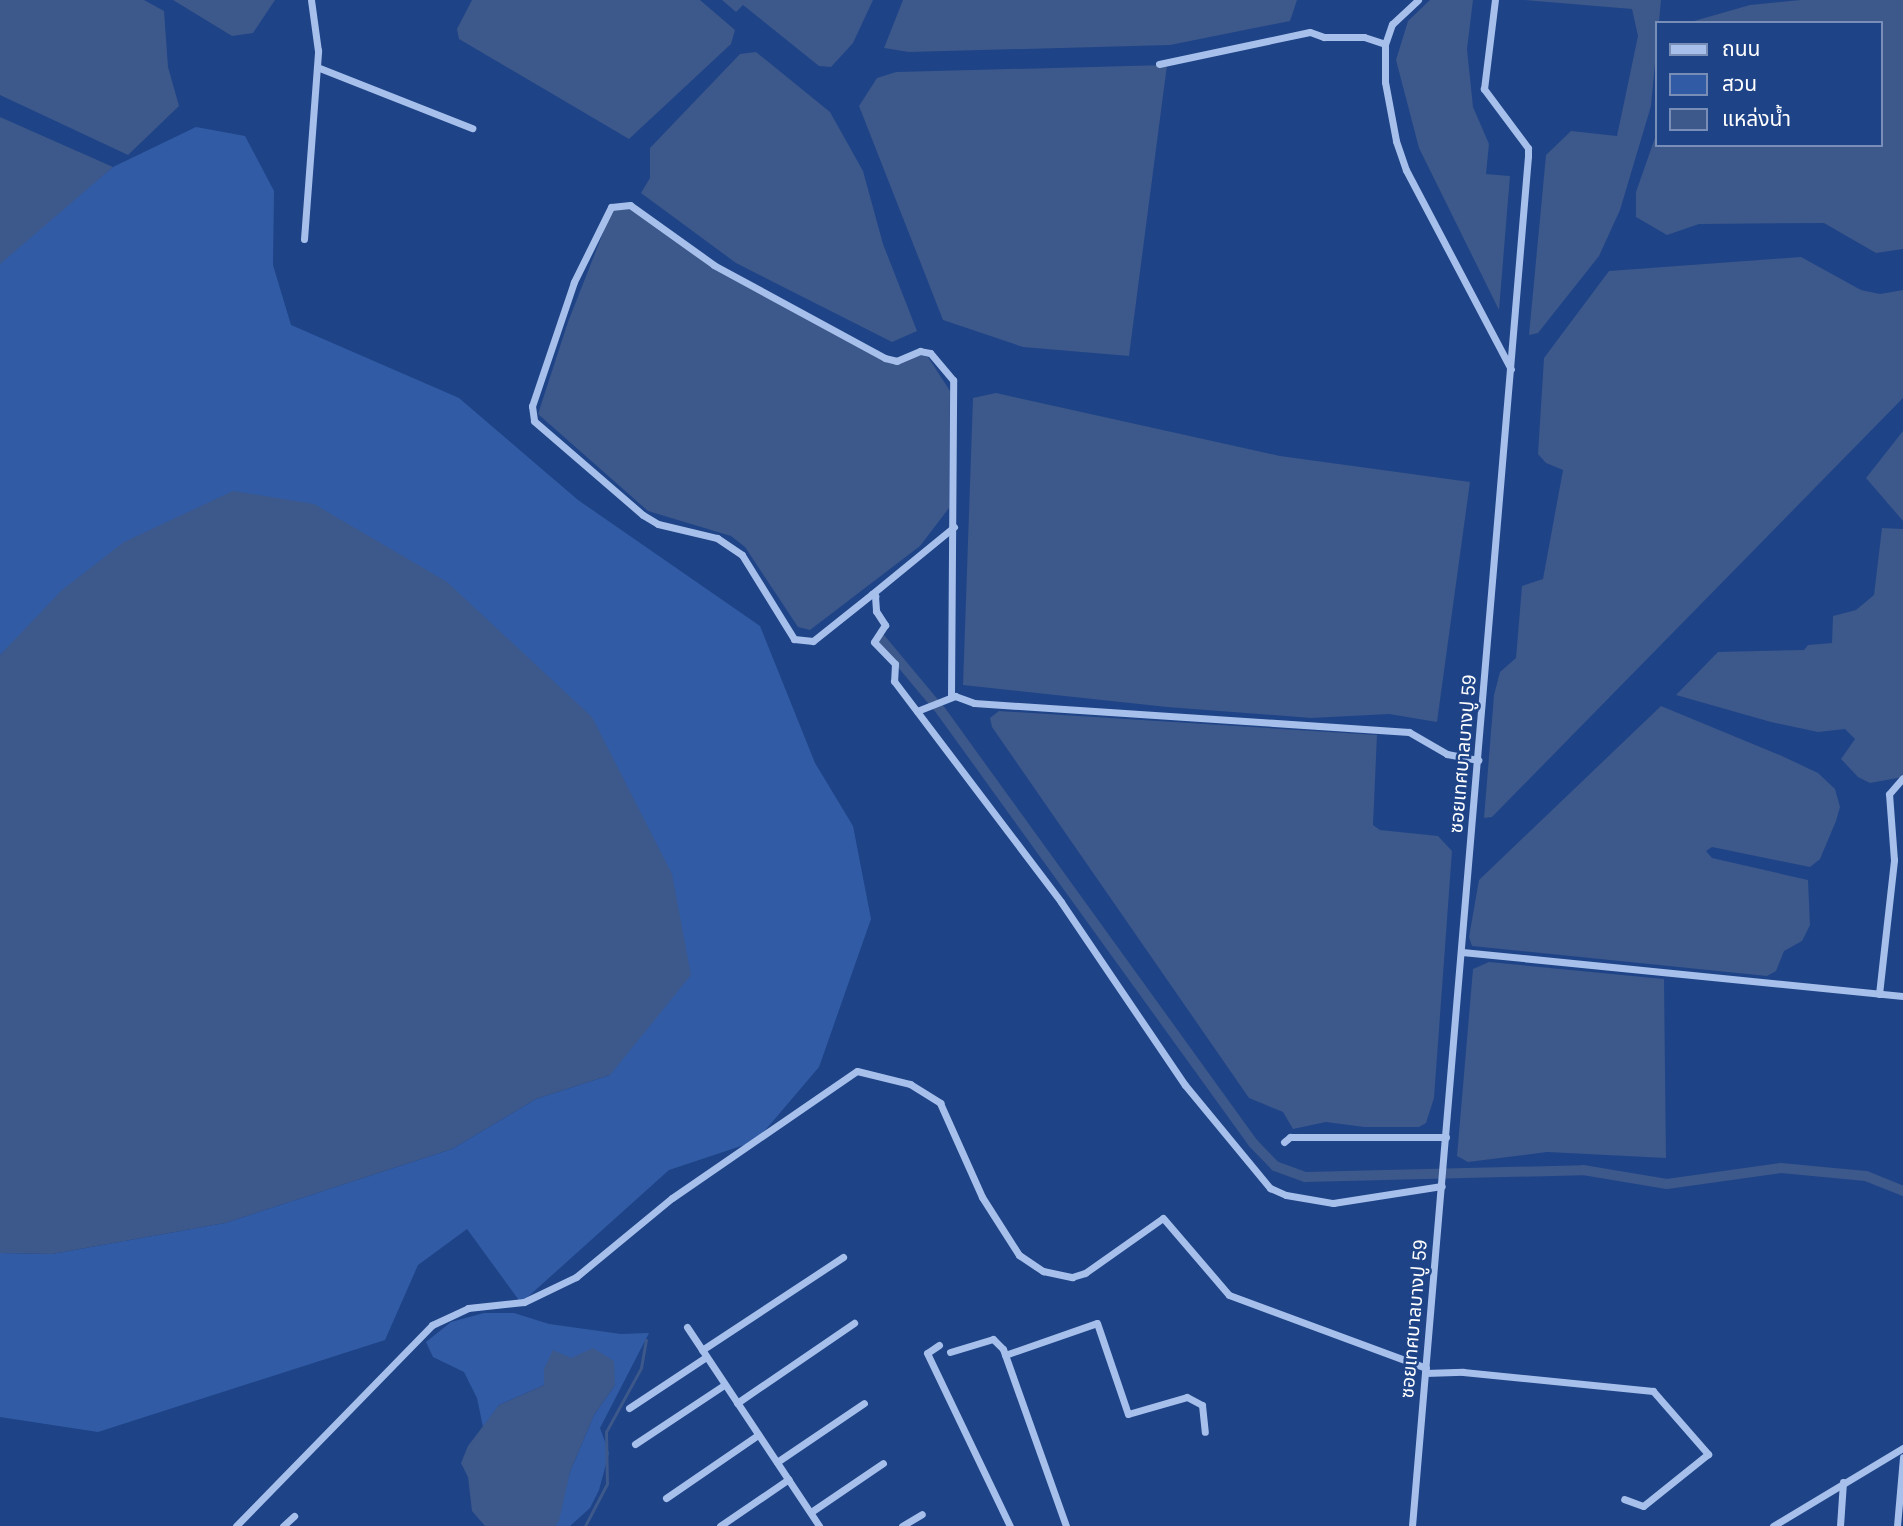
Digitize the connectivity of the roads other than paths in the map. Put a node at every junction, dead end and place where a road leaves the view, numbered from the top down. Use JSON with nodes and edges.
{"nodes":[{"id":1,"x":311,"y":0,"type":"edge"},
{"id":2,"x":1418,"y":0,"type":"edge"},
{"id":3,"x":1495,"y":0,"type":"edge"},
{"id":4,"x":1385,"y":44,"type":"junction"},
{"id":5,"x":1159,"y":64,"type":"dead end"},
{"id":6,"x":317,"y":67,"type":"junction"},
{"id":7,"x":472,"y":128,"type":"dead end"},
{"id":8,"x":304,"y":239,"type":"dead end"},
{"id":9,"x":1512,"y":370,"type":"junction"},
{"id":10,"x":954,"y":527,"type":"junction"},
{"id":11,"x":872,"y":594,"type":"junction"},
{"id":12,"x":951,"y":696,"type":"junction"},
{"id":13,"x":917,"y":711,"type":"junction"},
{"id":14,"x":1478,"y":760,"type":"junction"},
{"id":15,"x":1903,"y":778,"type":"edge"},
{"id":16,"x":1462,"y":953,"type":"junction"},
{"id":17,"x":1879,"y":994,"type":"junction"},
{"id":18,"x":1903,"y":996,"type":"edge"},
{"id":19,"x":1446,"y":1137,"type":"junction"},
{"id":20,"x":1284,"y":1142,"type":"dead end"},
{"id":21,"x":1443,"y":1182,"type":"junction"},
{"id":22,"x":843,"y":1257,"type":"dead end"},
{"id":23,"x":854,"y":1323,"type":"dead end"},
{"id":24,"x":687,"y":1327,"type":"dead end"},
{"id":25,"x":939,"y":1345,"type":"dead end"},
{"id":26,"x":950,"y":1352,"type":"dead end"},
{"id":27,"x":704,"y":1354,"type":"junction"},
{"id":28,"x":1005,"y":1355,"type":"junction"},
{"id":29,"x":1426,"y":1371,"type":"junction"},
{"id":30,"x":724,"y":1385,"type":"junction"},
{"id":31,"x":737,"y":1403,"type":"junction"},
{"id":32,"x":864,"y":1403,"type":"dead end"},
{"id":33,"x":629,"y":1408,"type":"dead end"},
{"id":34,"x":1205,"y":1432,"type":"dead end"},
{"id":35,"x":758,"y":1435,"type":"junction"},
{"id":36,"x":635,"y":1444,"type":"dead end"},
{"id":37,"x":1903,"y":1448,"type":"edge"},
{"id":38,"x":1903,"y":1457,"type":"edge"},
{"id":39,"x":777,"y":1462,"type":"junction"},
{"id":40,"x":883,"y":1463,"type":"dead end"},
{"id":41,"x":789,"y":1479,"type":"junction"},
{"id":42,"x":1843,"y":1482,"type":"junction"},
{"id":43,"x":666,"y":1498,"type":"dead end"},
{"id":44,"x":1624,"y":1499,"type":"dead end"},
{"id":45,"x":811,"y":1513,"type":"junction"},
{"id":46,"x":922,"y":1514,"type":"dead end"},
{"id":47,"x":294,"y":1516,"type":"dead end"},
{"id":48,"x":1786,"y":1522,"type":"edge"},
{"id":49,"x":236,"y":1526,"type":"edge"},
{"id":50,"x":283,"y":1526,"type":"edge"},
{"id":51,"x":720,"y":1526,"type":"edge"},
{"id":52,"x":819,"y":1526,"type":"edge"},
{"id":53,"x":902,"y":1526,"type":"edge"},
{"id":54,"x":1010,"y":1526,"type":"edge"},
{"id":55,"x":1066,"y":1526,"type":"edge"},
{"id":56,"x":1412,"y":1526,"type":"edge"},
{"id":57,"x":1773,"y":1526,"type":"edge"},
{"id":58,"x":1840,"y":1526,"type":"edge"},
{"id":59,"x":1897,"y":1526,"type":"edge"}],
"edges":[{"from":1,"to":6,"type":"street"},
{"from":2,"to":4,"type":"street"},
{"from":3,"to":9,"type":"street","name":"ซอยเทศบาลบางปู 59"},
{"from":4,"to":5,"type":"street"},
{"from":4,"to":9,"type":"street"},
{"from":6,"to":7,"type":"street"},
{"from":6,"to":8,"type":"street"},
{"from":9,"to":14,"type":"street","name":"ซอยเทศบาลบางปู 59"},
{"from":10,"to":11,"type":"street"},
{"from":10,"to":11,"type":"street"},
{"from":10,"to":12,"type":"street"},
{"from":11,"to":13,"type":"street"},
{"from":12,"to":13,"type":"street"},
{"from":12,"to":14,"type":"street"},
{"from":13,"to":21,"type":"street"},
{"from":14,"to":16,"type":"street","name":"ซอยเทศบาลบางปู 59"},
{"from":15,"to":17,"type":"street"},
{"from":16,"to":17,"type":"street"},
{"from":16,"to":19,"type":"street","name":"ซอยเทศบาลบางปู 59"},
{"from":17,"to":18,"type":"street"},
{"from":19,"to":20,"type":"street"},
{"from":19,"to":21,"type":"street","name":"ซอยเทศบาลบางปู 59"},
{"from":21,"to":29,"type":"street","name":"ซอยเทศบาลบางปู 59"},
{"from":22,"to":27,"type":"street"},
{"from":23,"to":31,"type":"street"},
{"from":24,"to":27,"type":"street"},
{"from":25,"to":54,"type":"street"},
{"from":26,"to":28,"type":"street"},
{"from":27,"to":30,"type":"street"},
{"from":27,"to":33,"type":"street"},
{"from":28,"to":34,"type":"street"},
{"from":28,"to":55,"type":"street"},
{"from":29,"to":44,"type":"street"},
{"from":29,"to":49,"type":"street"},
{"from":29,"to":56,"type":"street","name":"ซอยเทศบาลบางปู 59"},
{"from":30,"to":31,"type":"street"},
{"from":30,"to":36,"type":"street"},
{"from":31,"to":35,"type":"street"},
{"from":32,"to":39,"type":"street"},
{"from":35,"to":39,"type":"street"},
{"from":35,"to":43,"type":"street"},
{"from":37,"to":42,"type":"street"},
{"from":38,"to":59,"type":"street"},
{"from":39,"to":41,"type":"street"},
{"from":40,"to":45,"type":"street"},
{"from":41,"to":45,"type":"street"},
{"from":41,"to":51,"type":"street"},
{"from":42,"to":48,"type":"street"},
{"from":42,"to":58,"type":"street"},
{"from":45,"to":52,"type":"street"},
{"from":46,"to":53,"type":"street"},
{"from":47,"to":50,"type":"street"},
{"from":48,"to":57,"type":"street"}]}
